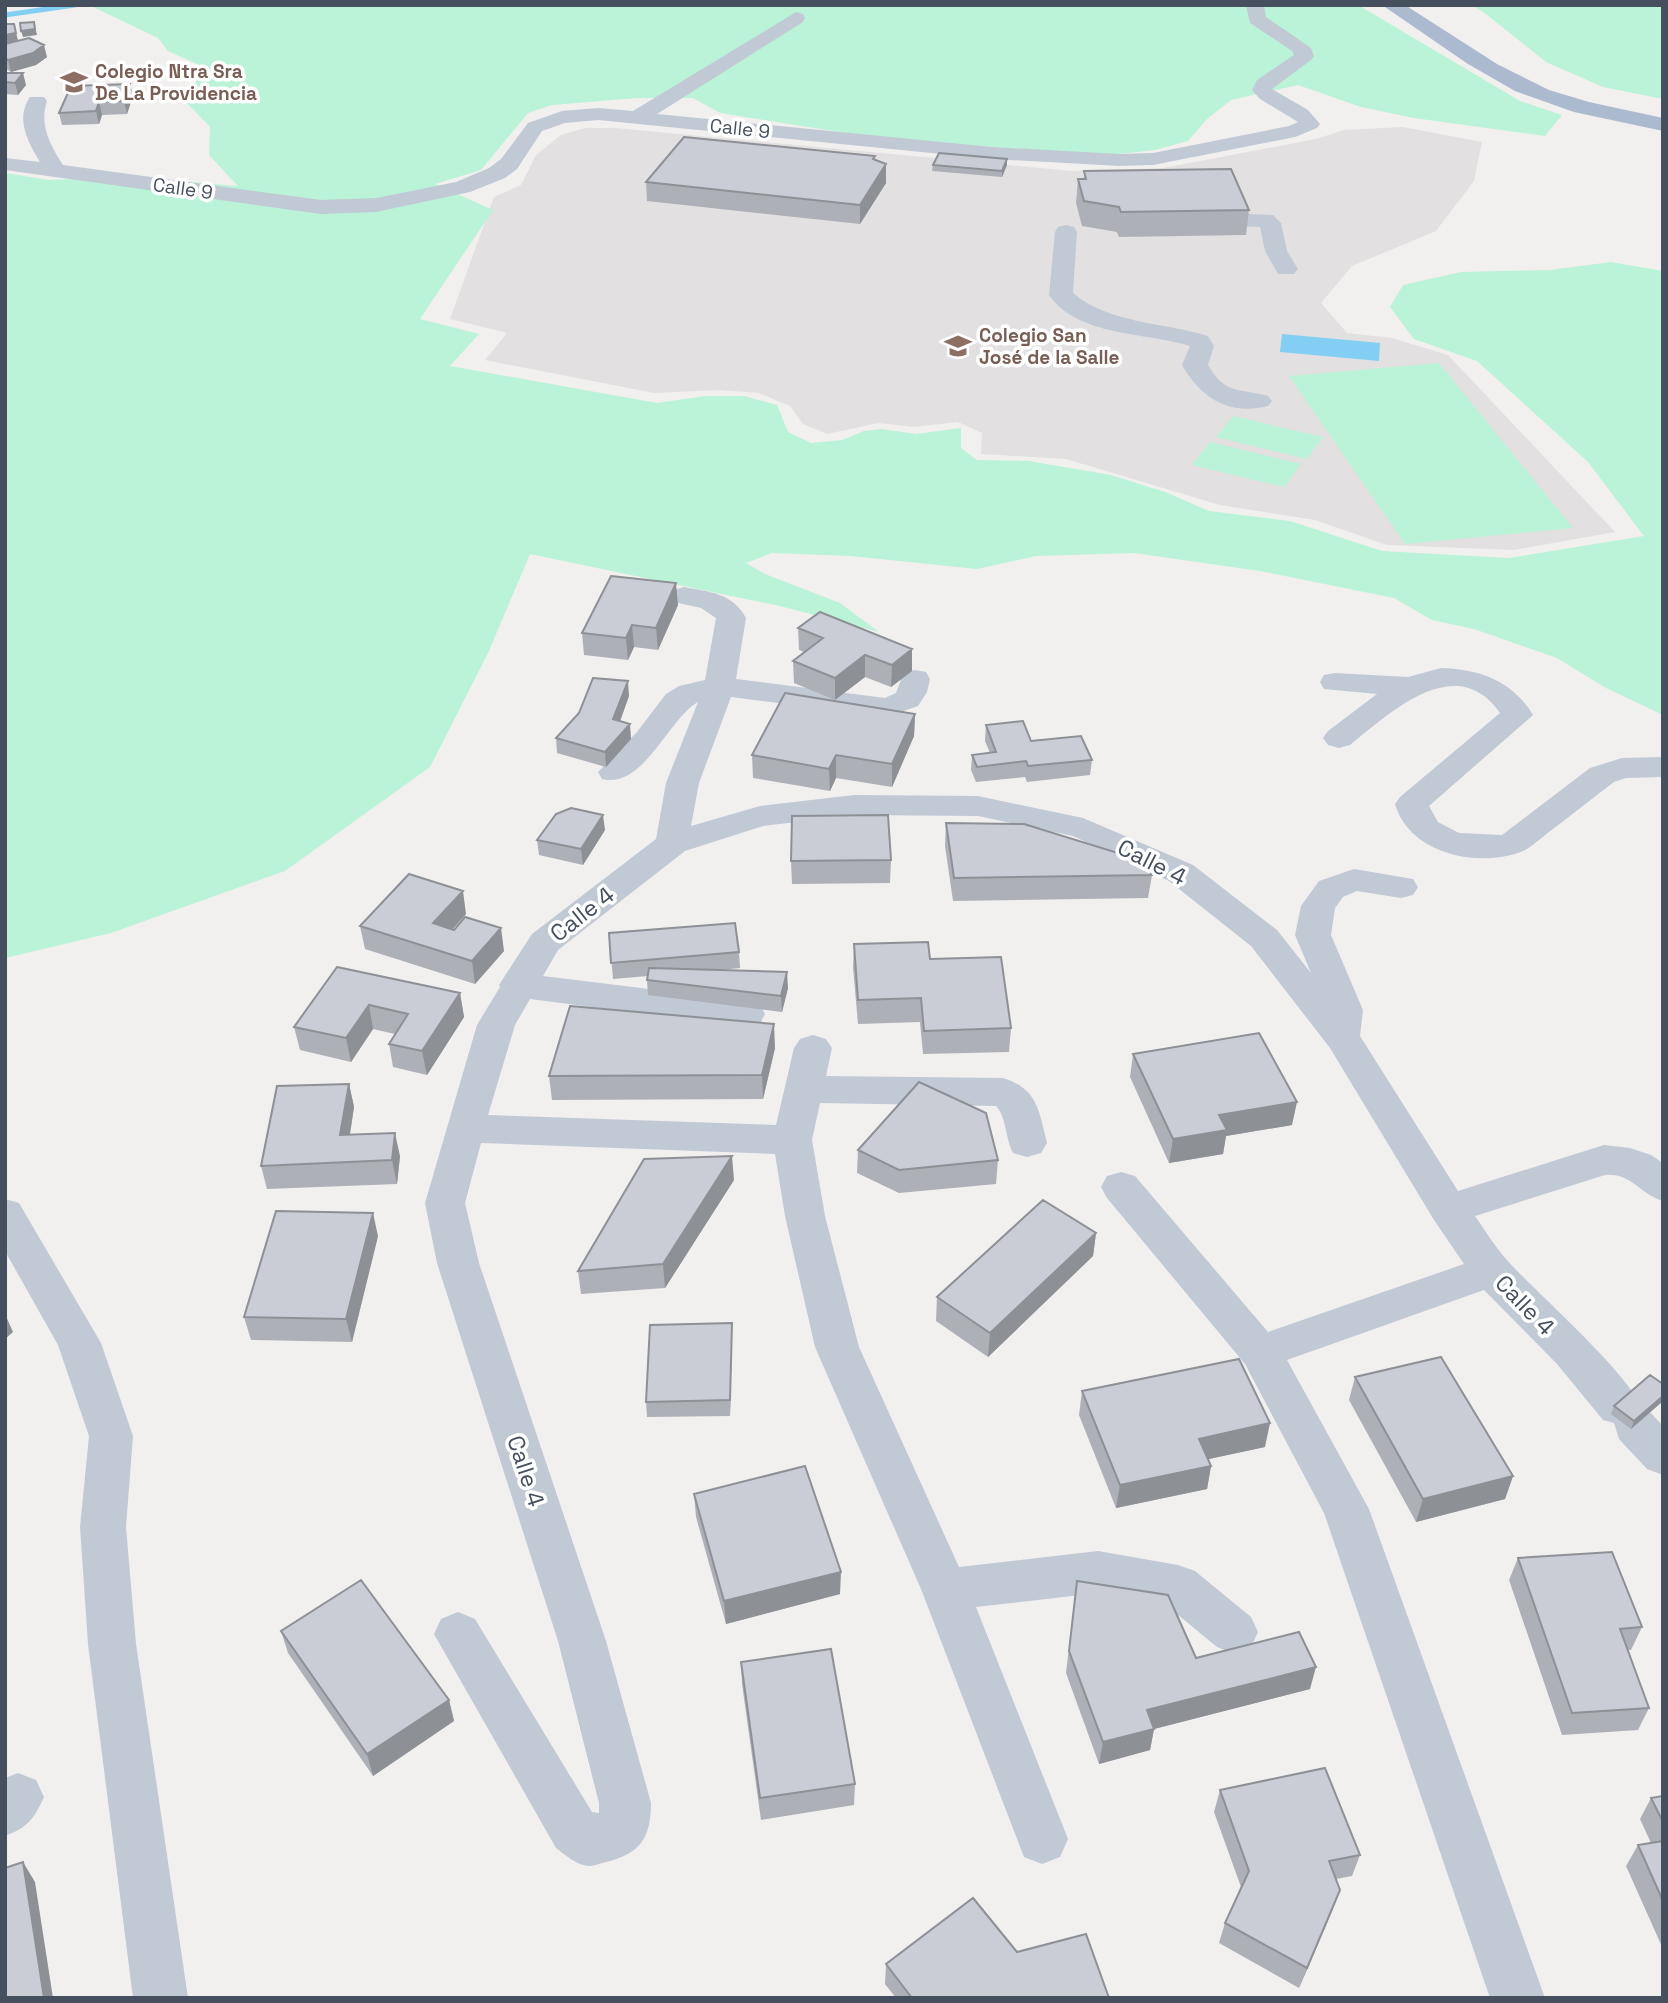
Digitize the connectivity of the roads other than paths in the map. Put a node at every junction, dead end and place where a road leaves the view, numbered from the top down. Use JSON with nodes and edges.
{"nodes":[{"id":1,"x":1255,"y":5,"type":"edge"},
{"id":2,"x":1391,"y":5,"type":"edge"},
{"id":3,"x":1421,"y":5,"type":"edge"},
{"id":4,"x":796,"y":18,"type":"dead end"},
{"id":5,"x":37,"y":101,"type":"dead end"},
{"id":6,"x":1663,"y":113,"type":"edge"},
{"id":7,"x":638,"y":117,"type":"junction"},
{"id":8,"x":1663,"y":125,"type":"edge"},
{"id":9,"x":5,"y":164,"type":"edge"},
{"id":10,"x":56,"y":171,"type":"junction"},
{"id":11,"x":1202,"y":197,"type":"edge"},
{"id":12,"x":1179,"y":219,"type":"edge"},
{"id":13,"x":1216,"y":219,"type":"junction"},
{"id":14,"x":1066,"y":232,"type":"dead end"},
{"id":15,"x":1286,"y":269,"type":"dead end"},
{"id":16,"x":1259,"y":401,"type":"dead end"},
{"id":17,"x":684,"y":596,"type":"dead end"},
{"id":18,"x":915,"y":679,"type":"dead end"},
{"id":19,"x":1335,"y":682,"type":"dead end"},
{"id":20,"x":719,"y":686,"type":"junction"},
{"id":21,"x":1407,"y":687,"type":"junction"},
{"id":22,"x":1339,"y":738,"type":"dead end"},
{"id":23,"x":1663,"y":767,"type":"edge"},
{"id":24,"x":614,"y":772,"type":"dead end"},
{"id":25,"x":673,"y":843,"type":"junction"},
{"id":26,"x":1401,"y":887,"type":"dead end"},
{"id":27,"x":517,"y":985,"type":"junction"},
{"id":28,"x":747,"y":1014,"type":"dead end"},
{"id":29,"x":1343,"y":1039,"type":"junction"},
{"id":30,"x":465,"y":1128,"type":"junction"},
{"id":31,"x":792,"y":1140,"type":"junction"},
{"id":32,"x":1027,"y":1143,"type":"dead end"},
{"id":33,"x":1663,"y":1186,"type":"edge"},
{"id":34,"x":1121,"y":1187,"type":"dead end"},
{"id":35,"x":1448,"y":1209,"type":"junction"},
{"id":36,"x":5,"y":1214,"type":"edge"},
{"id":37,"x":1491,"y":1270,"type":"junction"},
{"id":38,"x":1260,"y":1352,"type":"junction"},
{"id":39,"x":1646,"y":1415,"type":"edge"},
{"id":40,"x":945,"y":1589,"type":"junction"},
{"id":41,"x":1234,"y":1632,"type":"dead end"},
{"id":42,"x":458,"y":1634,"type":"dead end"},
{"id":43,"x":1042,"y":1839,"type":"dead end"},
{"id":44,"x":161,"y":1998,"type":"edge"},
{"id":45,"x":1518,"y":1998,"type":"edge"}],
"edges":[{"from":1,"to":7,"type":"street","name":"Calle 9"},
{"from":2,"to":8,"type":"main road"},
{"from":3,"to":6,"type":"main road"},
{"from":4,"to":7,"type":"street"},
{"from":5,"to":10,"type":"street"},
{"from":7,"to":10,"type":"street","name":"Calle 9"},
{"from":9,"to":10,"type":"street","name":"Calle 9"},
{"from":11,"to":13,"type":"street"},
{"from":12,"to":13,"type":"street"},
{"from":13,"to":15,"type":"street"},
{"from":14,"to":16,"type":"street"},
{"from":17,"to":20,"type":"street"},
{"from":18,"to":20,"type":"street"},
{"from":19,"to":21,"type":"street"},
{"from":20,"to":24,"type":"street"},
{"from":20,"to":25,"type":"street"},
{"from":21,"to":22,"type":"street"},
{"from":21,"to":23,"type":"street"},
{"from":25,"to":27,"type":"street","name":"Calle 4"},
{"from":25,"to":29,"type":"street","name":"Calle 4"},
{"from":26,"to":29,"type":"street"},
{"from":27,"to":28,"type":"street"},
{"from":27,"to":30,"type":"street","name":"Calle 4"},
{"from":29,"to":35,"type":"street","name":"Calle 4"},
{"from":30,"to":31,"type":"street"},
{"from":30,"to":42,"type":"street","name":"Calle 4"},
{"from":31,"to":32,"type":"street"},
{"from":31,"to":40,"type":"street"},
{"from":33,"to":35,"type":"street"},
{"from":34,"to":38,"type":"street"},
{"from":35,"to":37,"type":"street","name":"Calle 4"},
{"from":36,"to":44,"type":"street"},
{"from":37,"to":38,"type":"street"},
{"from":37,"to":39,"type":"street","name":"Calle 4"},
{"from":38,"to":45,"type":"street"},
{"from":40,"to":41,"type":"street"},
{"from":40,"to":43,"type":"street"}]}
